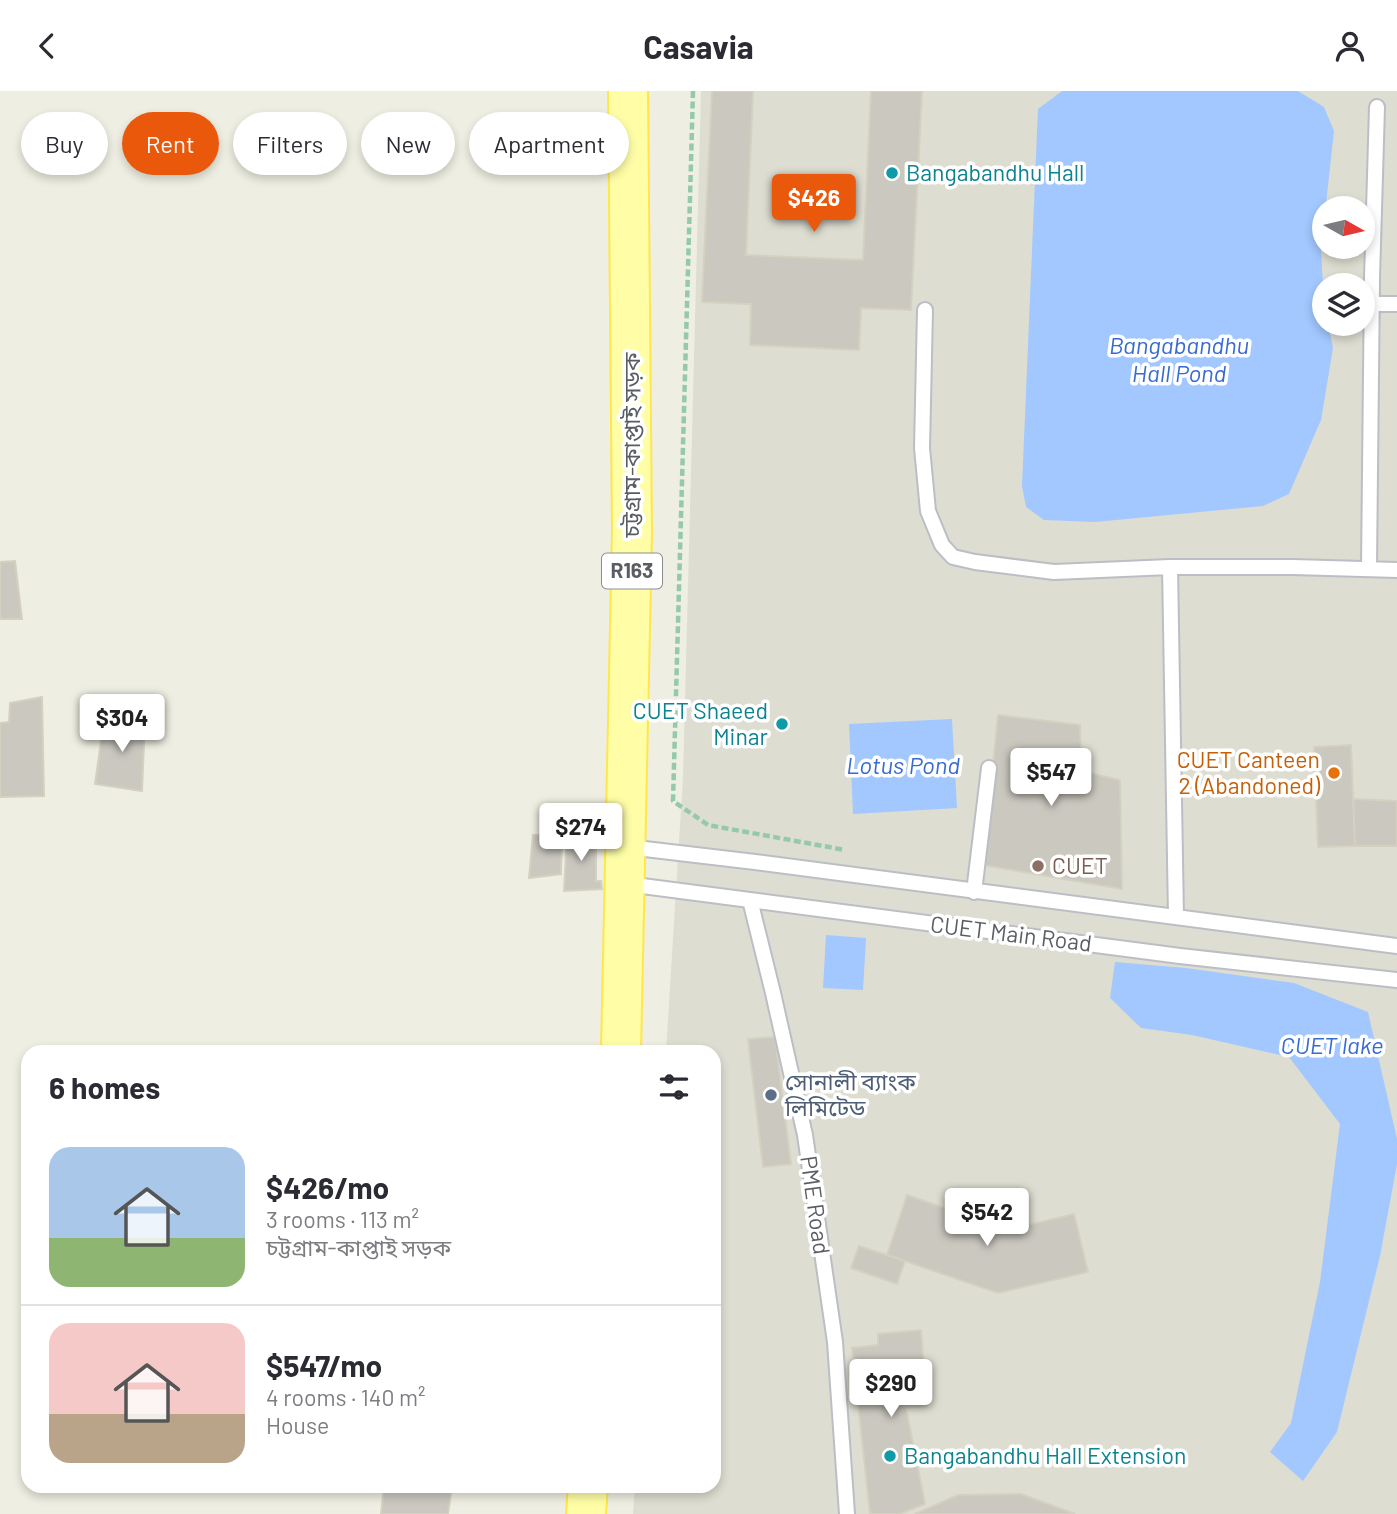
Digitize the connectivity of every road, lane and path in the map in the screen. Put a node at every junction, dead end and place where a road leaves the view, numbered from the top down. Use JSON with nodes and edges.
{"nodes":[{"id":1,"x":628,"y":91,"type":"edge"},
{"id":2,"x":693,"y":91,"type":"edge"},
{"id":3,"x":1377,"y":107,"type":"dead end"},
{"id":4,"x":1374,"y":273,"type":"edge"},
{"id":5,"x":1375,"y":304,"type":"edge"},
{"id":6,"x":1397,"y":304,"type":"edge"},
{"id":7,"x":925,"y":310,"type":"dead end"},
{"id":8,"x":1373,"y":336,"type":"edge"},
{"id":9,"x":1170,"y":567,"type":"junction"},
{"id":10,"x":1369,"y":568,"type":"junction"},
{"id":11,"x":1397,"y":571,"type":"edge"},
{"id":12,"x":989,"y":768,"type":"dead end"},
{"id":13,"x":785,"y":840,"type":"dead end"},
{"id":14,"x":626,"y":866,"type":"junction"},
{"id":15,"x":974,"y":892,"type":"junction"},
{"id":16,"x":750,"y":900,"type":"junction"},
{"id":17,"x":1176,"y":917,"type":"junction"},
{"id":18,"x":1397,"y":946,"type":"edge"},
{"id":19,"x":1397,"y":980,"type":"edge"},
{"id":20,"x":621,"y":1045,"type":"edge"},
{"id":21,"x":588,"y":1493,"type":"edge"},
{"id":22,"x":586,"y":1514,"type":"edge"},
{"id":23,"x":847,"y":1514,"type":"edge"}],
"edges":[{"from":1,"to":14,"type":"main road","name":"চট্টগ্রাম-কাপ্তাই সড়ক","number":"R163"},
{"from":2,"to":13,"type":"path"},
{"from":3,"to":4,"type":"lane"},
{"from":5,"to":6,"type":"lane"},
{"from":7,"to":9,"type":"lane"},
{"from":8,"to":10,"type":"lane"},
{"from":9,"to":10,"type":"lane"},
{"from":9,"to":17,"type":"lane"},
{"from":10,"to":11,"type":"lane"},
{"from":12,"to":15,"type":"lane"},
{"from":14,"to":15,"type":"lane","name":"CUET Main Road"},
{"from":14,"to":16,"type":"lane","name":"CUET Main Road"},
{"from":14,"to":20,"type":"main road","name":"চট্টগ্রাম-কাপ্তাই সড়ক","number":"R163"},
{"from":15,"to":17,"type":"lane","name":"CUET Main Road"},
{"from":16,"to":19,"type":"lane","name":"CUET Main Road"},
{"from":16,"to":23,"type":"lane","name":"PME Road"},
{"from":17,"to":18,"type":"lane","name":"CUET Main Road"},
{"from":21,"to":22,"type":"main road"}]}
